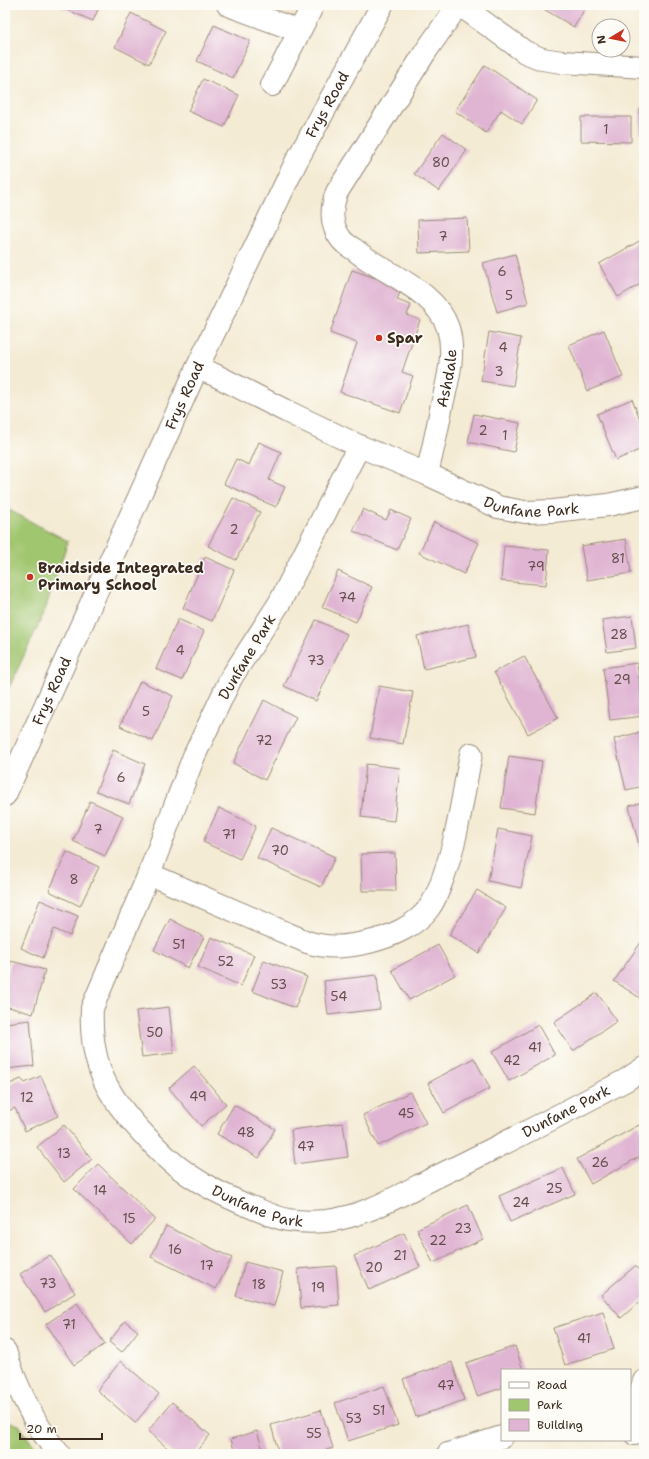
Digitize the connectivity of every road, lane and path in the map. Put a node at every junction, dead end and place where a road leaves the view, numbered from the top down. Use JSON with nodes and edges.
{"nodes":[{"id":1,"x":228,"y":5,"type":"edge"},
{"id":2,"x":313,"y":5,"type":"edge"},
{"id":3,"x":382,"y":5,"type":"edge"},
{"id":4,"x":459,"y":5,"type":"edge"},
{"id":5,"x":299,"y":31,"type":"junction"},
{"id":6,"x":644,"y":67,"type":"edge"},
{"id":7,"x":272,"y":85,"type":"dead end"},
{"id":8,"x":197,"y":368,"type":"junction"},
{"id":9,"x":359,"y":446,"type":"junction"},
{"id":10,"x":427,"y":474,"type":"junction"},
{"id":11,"x":644,"y":497,"type":"edge"},
{"id":12,"x":471,"y":754,"type":"dead end"},
{"id":13,"x":5,"y":795,"type":"edge"},
{"id":14,"x":149,"y":874,"type":"junction"},
{"id":15,"x":644,"y":1068,"type":"edge"},
{"id":16,"x":5,"y":1351,"type":"edge"},
{"id":17,"x":644,"y":1381,"type":"edge"},
{"id":18,"x":12,"y":1393,"type":"edge"},
{"id":19,"x":636,"y":1435,"type":"edge"},
{"id":20,"x":501,"y":1437,"type":"edge"},
{"id":21,"x":59,"y":1454,"type":"edge"},
{"id":22,"x":448,"y":1454,"type":"edge"}],
"edges":[{"from":1,"to":5,"type":"street"},
{"from":2,"to":5,"type":"street"},
{"from":3,"to":8,"type":"street","name":"Frys Road"},
{"from":4,"to":6,"type":"street"},
{"from":4,"to":10,"type":"street","name":"Ashdale"},
{"from":5,"to":7,"type":"street"},
{"from":8,"to":9,"type":"street","name":"Dunfane Park"},
{"from":8,"to":13,"type":"street","name":"Frys Road"},
{"from":9,"to":10,"type":"street","name":"Dunfane Park"},
{"from":9,"to":14,"type":"street","name":"Dunfane Park"},
{"from":10,"to":11,"type":"street","name":"Dunfane Park"},
{"from":12,"to":14,"type":"street"},
{"from":14,"to":15,"type":"street","name":"Dunfane Park"},
{"from":16,"to":18,"type":"street"},
{"from":17,"to":19,"type":"street"},
{"from":18,"to":21,"type":"street"},
{"from":20,"to":22,"type":"street"}]}
